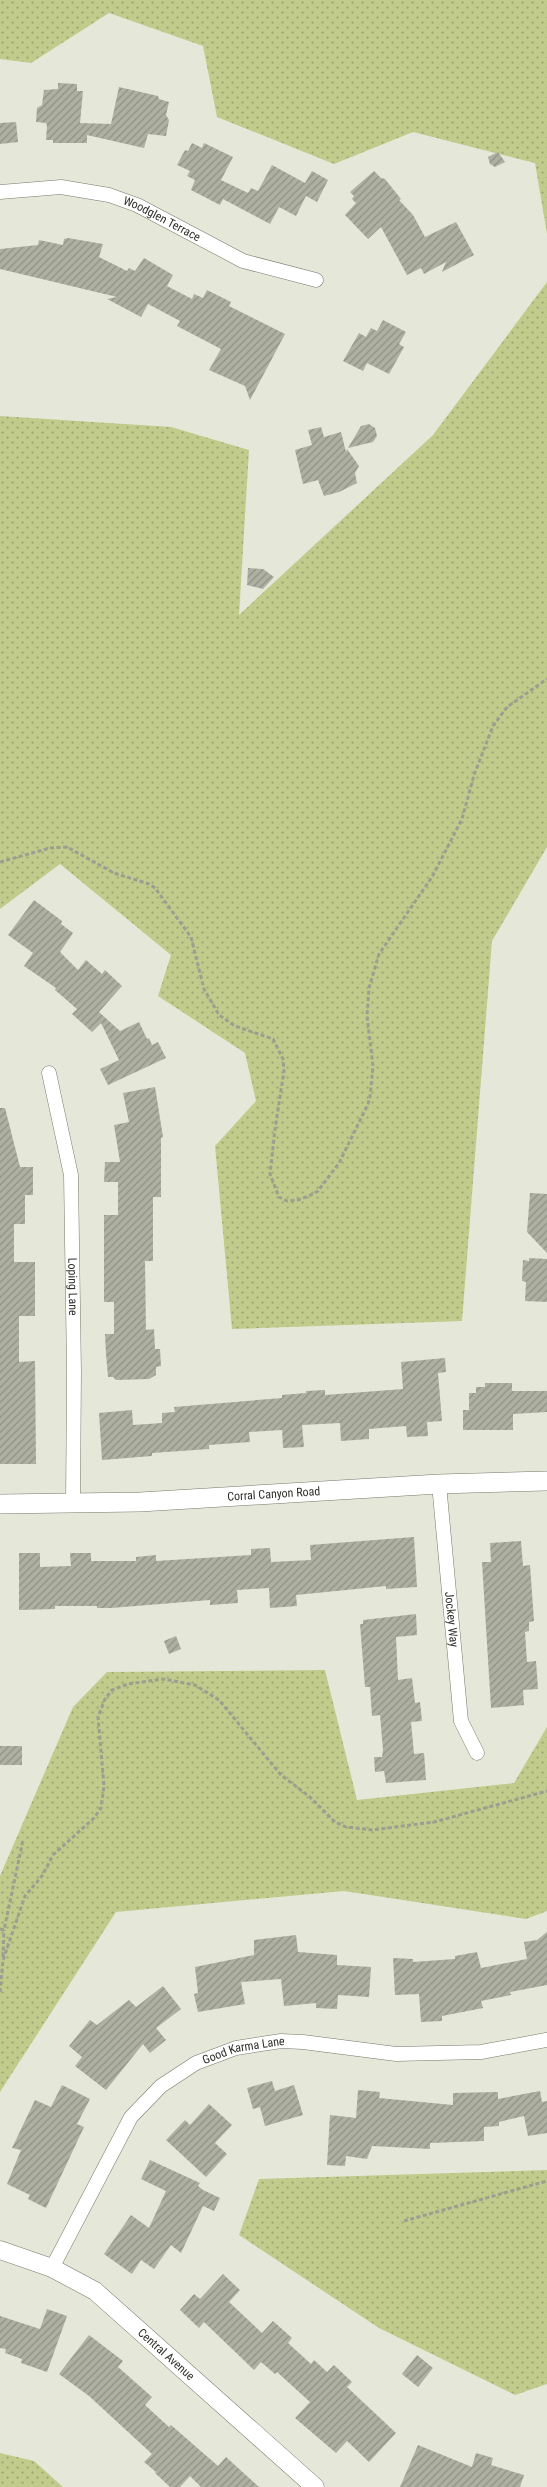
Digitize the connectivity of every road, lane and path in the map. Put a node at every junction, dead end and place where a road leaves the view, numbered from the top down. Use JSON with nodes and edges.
{"nodes":[{"id":1,"x":0,"y":192,"type":"edge"},
{"id":2,"x":316,"y":280,"type":"dead end"},
{"id":3,"x":547,"y":679,"type":"edge"},
{"id":4,"x":0,"y":862,"type":"edge"},
{"id":5,"x":49,"y":1073,"type":"dead end"},
{"id":6,"x":547,"y":1481,"type":"edge"},
{"id":7,"x":439,"y":1484,"type":"junction"},
{"id":8,"x":73,"y":1503,"type":"junction"},
{"id":9,"x":0,"y":1504,"type":"edge"},
{"id":10,"x":476,"y":1753,"type":"dead end"},
{"id":11,"x":547,"y":1792,"type":"edge"},
{"id":12,"x":23,"y":1840,"type":"dead end"},
{"id":13,"x":2,"y":1929,"type":"edge"},
{"id":14,"x":3,"y":1960,"type":"junction"},
{"id":15,"x":0,"y":1992,"type":"edge"},
{"id":16,"x":546,"y":2040,"type":"edge"},
{"id":17,"x":547,"y":2181,"type":"edge"},
{"id":18,"x":404,"y":2221,"type":"dead end"},
{"id":19,"x":0,"y":2250,"type":"edge"},
{"id":20,"x":52,"y":2268,"type":"junction"},
{"id":21,"x":315,"y":2487,"type":"edge"}],
"edges":[{"from":1,"to":2,"type":"street","name":"Woodglen Terrace"},
{"from":3,"to":4,"type":"path"},
{"from":5,"to":8,"type":"street","name":"Loping Lane"},
{"from":6,"to":7,"type":"main road","name":"Corral Canyon Road"},
{"from":7,"to":8,"type":"main road","name":"Corral Canyon Road"},
{"from":7,"to":10,"type":"street","name":"Jockey Way"},
{"from":8,"to":9,"type":"main road","name":"Corral Canyon Road"},
{"from":11,"to":14,"type":"path"},
{"from":12,"to":13,"type":"path"},
{"from":13,"to":14,"type":"path"},
{"from":14,"to":15,"type":"path"},
{"from":16,"to":20,"type":"street","name":"Good Karma Lane"},
{"from":17,"to":18,"type":"path"},
{"from":19,"to":20,"type":"street","name":"Central Avenue"},
{"from":20,"to":21,"type":"street","name":"Central Avenue"}]}
